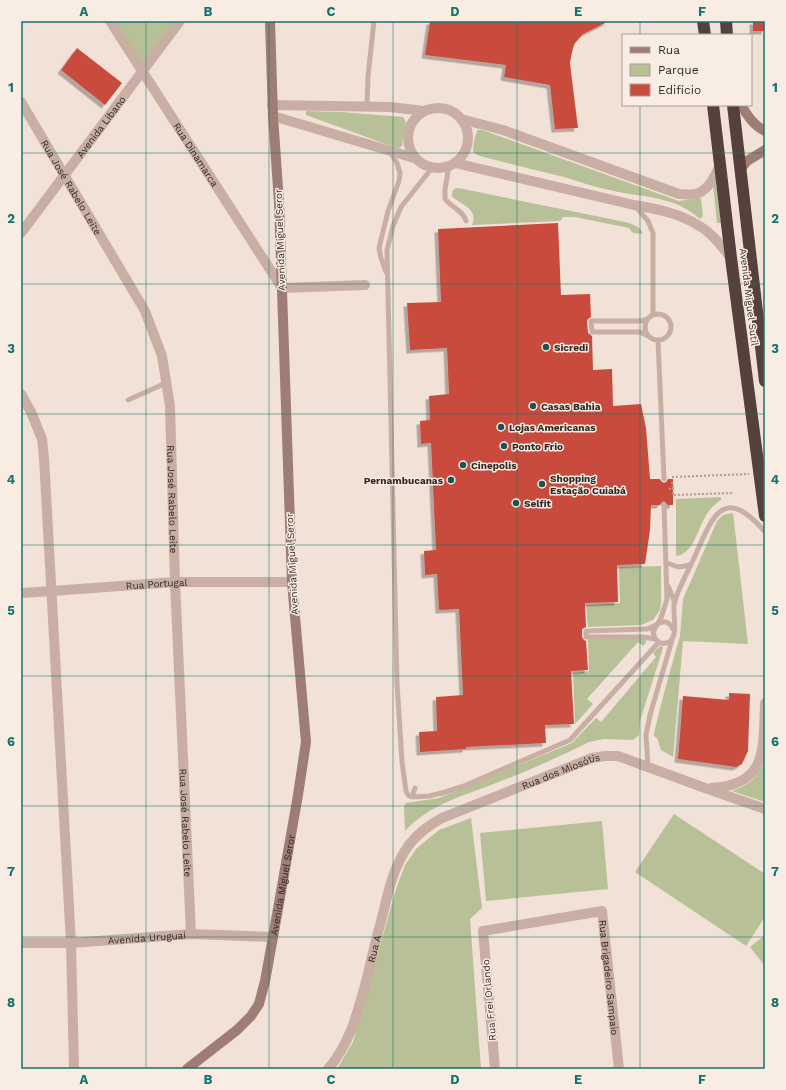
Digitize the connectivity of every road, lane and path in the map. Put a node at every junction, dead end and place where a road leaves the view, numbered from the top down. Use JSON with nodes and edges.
{"nodes":[{"id":1,"x":110,"y":21,"type":"edge"},
{"id":2,"x":180,"y":21,"type":"edge"},
{"id":3,"x":270,"y":21,"type":"edge"},
{"id":4,"x":374,"y":21,"type":"edge"},
{"id":5,"x":704,"y":21,"type":"edge"},
{"id":6,"x":705,"y":34,"type":"edge"},
{"id":7,"x":142,"y":72,"type":"junction"},
{"id":8,"x":21,"y":102,"type":"edge"},
{"id":9,"x":272,"y":105,"type":"junction"},
{"id":10,"x":713,"y":106,"type":"edge"},
{"id":11,"x":733,"y":106,"type":"edge"},
{"id":12,"x":742,"y":106,"type":"edge"},
{"id":13,"x":367,"y":107,"type":"junction"},
{"id":14,"x":424,"y":111,"type":"junction"},
{"id":15,"x":273,"y":116,"type":"junction"},
{"id":16,"x":461,"y":119,"type":"junction"},
{"id":17,"x":765,"y":132,"type":"edge"},
{"id":18,"x":388,"y":150,"type":"junction"},
{"id":19,"x":765,"y":150,"type":"edge"},
{"id":20,"x":414,"y":158,"type":"junction"},
{"id":21,"x":452,"y":165,"type":"junction"},
{"id":22,"x":720,"y":165,"type":"junction"},
{"id":23,"x":432,"y":168,"type":"junction"},
{"id":24,"x":740,"y":170,"type":"junction"},
{"id":25,"x":64,"y":176,"type":"junction"},
{"id":26,"x":634,"y":205,"type":"junction"},
{"id":27,"x":466,"y":221,"type":"dead end"},
{"id":28,"x":21,"y":233,"type":"edge"},
{"id":29,"x":731,"y":258,"type":"junction"},
{"id":30,"x":388,"y":275,"type":"junction"},
{"id":31,"x":365,"y":286,"type":"dead end"},
{"id":32,"x":282,"y":288,"type":"junction"},
{"id":33,"x":654,"y":314,"type":"junction"},
{"id":34,"x":646,"y":319,"type":"junction"},
{"id":35,"x":648,"y":336,"type":"junction"},
{"id":36,"x":658,"y":340,"type":"junction"},
{"id":37,"x":765,"y":381,"type":"edge"},
{"id":38,"x":166,"y":383,"type":"junction"},
{"id":39,"x":21,"y":394,"type":"edge"},
{"id":40,"x":128,"y":400,"type":"dead end"},
{"id":41,"x":737,"y":474,"type":"dead end"},
{"id":42,"x":664,"y":479,"type":"dead end"},
{"id":43,"x":673,"y":488,"type":"junction"},
{"id":44,"x":669,"y":489,"type":"dead end"},
{"id":45,"x":734,"y":493,"type":"dead end"},
{"id":46,"x":664,"y":505,"type":"dead end"},
{"id":47,"x":765,"y":516,"type":"edge"},
{"id":48,"x":765,"y":532,"type":"edge"},
{"id":49,"x":667,"y":564,"type":"junction"},
{"id":50,"x":691,"y":565,"type":"junction"},
{"id":51,"x":667,"y":581,"type":"junction"},
{"id":52,"x":175,"y":582,"type":"junction"},
{"id":53,"x":292,"y":582,"type":"junction"},
{"id":54,"x":52,"y":591,"type":"junction"},
{"id":55,"x":21,"y":592,"type":"edge"},
{"id":56,"x":674,"y":603,"type":"junction"},
{"id":57,"x":656,"y":625,"type":"junction"},
{"id":58,"x":674,"y":632,"type":"junction"},
{"id":59,"x":673,"y":638,"type":"junction"},
{"id":60,"x":657,"y":640,"type":"junction"},
{"id":61,"x":765,"y":703,"type":"edge"},
{"id":62,"x":648,"y":767,"type":"junction"},
{"id":63,"x":415,"y":788,"type":"dead end"},
{"id":64,"x":704,"y":788,"type":"junction"},
{"id":65,"x":412,"y":797,"type":"junction"},
{"id":66,"x":765,"y":809,"type":"edge"},
{"id":67,"x":422,"y":831,"type":"joint"},
{"id":68,"x":483,"y":931,"type":"joint"},
{"id":69,"x":191,"y":934,"type":"junction"},
{"id":70,"x":273,"y":937,"type":"junction"},
{"id":71,"x":21,"y":943,"type":"edge"},
{"id":72,"x":70,"y":943,"type":"junction"},
{"id":73,"x":74,"y":1069,"type":"edge"},
{"id":74,"x":187,"y":1069,"type":"edge"},
{"id":75,"x":328,"y":1069,"type":"edge"},
{"id":76,"x":495,"y":1069,"type":"edge"},
{"id":77,"x":619,"y":1069,"type":"edge"}],
"edges":[{"from":1,"to":7,"type":"street","name":"Rua Dinamarca"},
{"from":2,"to":7,"type":"street","name":"Avenida Libano"},
{"from":3,"to":9,"type":"street","name":"Avenida Miguel Seror"},
{"from":4,"to":13,"type":"lane"},
{"from":5,"to":6,"type":"highway"},
{"from":7,"to":25,"type":"street","name":"Avenida Libano"},
{"from":7,"to":32,"type":"street","name":"Rua Dinamarca"},
{"from":8,"to":25,"type":"street","name":"Rua José Rabelo Leite"},
{"from":9,"to":13,"type":"street"},
{"from":9,"to":15,"type":"street","name":"Avenida Miguel Seror"},
{"from":10,"to":22,"type":"highway","name":"Avenida Miguel Sutil"},
{"from":11,"to":24,"type":"highway","name":"Avenida Miguel Sutil"},
{"from":12,"to":17,"type":"street"},
{"from":13,"to":14,"type":"street"},
{"from":14,"to":16,"type":"street"},
{"from":14,"to":20,"type":"street"},
{"from":15,"to":18,"type":"street"},
{"from":15,"to":32,"type":"street","name":"Avenida Miguel Seror"},
{"from":16,"to":21,"type":"street"},
{"from":16,"to":22,"type":"street"},
{"from":18,"to":20,"type":"street"},
{"from":18,"to":30,"type":"lane"},
{"from":19,"to":24,"type":"street"},
{"from":20,"to":23,"type":"street"},
{"from":21,"to":23,"type":"street"},
{"from":21,"to":26,"type":"street"},
{"from":21,"to":27,"type":"lane"},
{"from":22,"to":29,"type":"highway","name":"Avenida Miguel Sutil"},
{"from":23,"to":30,"type":"lane"},
{"from":24,"to":37,"type":"highway","name":"Avenida Miguel Sutil"},
{"from":25,"to":28,"type":"street","name":"Avenida Libano"},
{"from":25,"to":38,"type":"street","name":"Rua José Rabelo Leite"},
{"from":26,"to":29,"type":"street"},
{"from":26,"to":33,"type":"lane"},
{"from":29,"to":47,"type":"highway","name":"Avenida Miguel Sutil"},
{"from":30,"to":65,"type":"lane"},
{"from":31,"to":32,"type":"street"},
{"from":32,"to":53,"type":"street","name":"Avenida Miguel Seror"},
{"from":33,"to":34,"type":"lane"},
{"from":33,"to":36,"type":"lane"},
{"from":34,"to":35,"type":"lane"},
{"from":34,"to":35,"type":"lane"},
{"from":35,"to":36,"type":"lane"},
{"from":36,"to":42,"type":"lane"},
{"from":38,"to":40,"type":"lane"},
{"from":38,"to":52,"type":"street","name":"Rua José Rabelo Leite"},
{"from":39,"to":54,"type":"street"},
{"from":41,"to":43,"type":"path"},
{"from":43,"to":44,"type":"path"},
{"from":43,"to":45,"type":"path"},
{"from":46,"to":49,"type":"lane"},
{"from":48,"to":50,"type":"lane"},
{"from":49,"to":50,"type":"lane"},
{"from":49,"to":51,"type":"lane"},
{"from":50,"to":56,"type":"lane"},
{"from":51,"to":56,"type":"lane"},
{"from":51,"to":57,"type":"lane"},
{"from":52,"to":53,"type":"street","name":"Rua Portugal"},
{"from":52,"to":54,"type":"street","name":"Rua Portugal"},
{"from":52,"to":69,"type":"street","name":"Rua José Rabelo Leite"},
{"from":53,"to":70,"type":"street","name":"Avenida Miguel Seror"},
{"from":54,"to":55,"type":"street","name":"Rua Portugal"},
{"from":54,"to":72,"type":"street"},
{"from":56,"to":58,"type":"lane"},
{"from":57,"to":58,"type":"lane"},
{"from":57,"to":60,"type":"lane"},
{"from":57,"to":60,"type":"lane"},
{"from":58,"to":59,"type":"lane"},
{"from":59,"to":60,"type":"lane"},
{"from":59,"to":62,"type":"lane"},
{"from":60,"to":65,"type":"lane"},
{"from":61,"to":64,"type":"street","name":"Rua dos Miosótis"},
{"from":62,"to":64,"type":"street","name":"Rua dos Miosótis"},
{"from":62,"to":67,"type":"street","name":"Rua dos Miosótis"},
{"from":63,"to":65,"type":"lane"},
{"from":64,"to":66,"type":"street","name":"Rua dos Miosótis"},
{"from":67,"to":75,"type":"street","name":"Rua A"},
{"from":68,"to":76,"type":"street","name":"Rua Frei Orlando"},
{"from":68,"to":77,"type":"street","name":"Rua Brigadeiro Sampaio"},
{"from":69,"to":70,"type":"street","name":"Avenida Uruguai"},
{"from":69,"to":72,"type":"street","name":"Avenida Uruguai"},
{"from":70,"to":74,"type":"street","name":"Avenida Miguel Seror"},
{"from":71,"to":72,"type":"street","name":"Avenida Uruguai"},
{"from":72,"to":73,"type":"street"}]}
